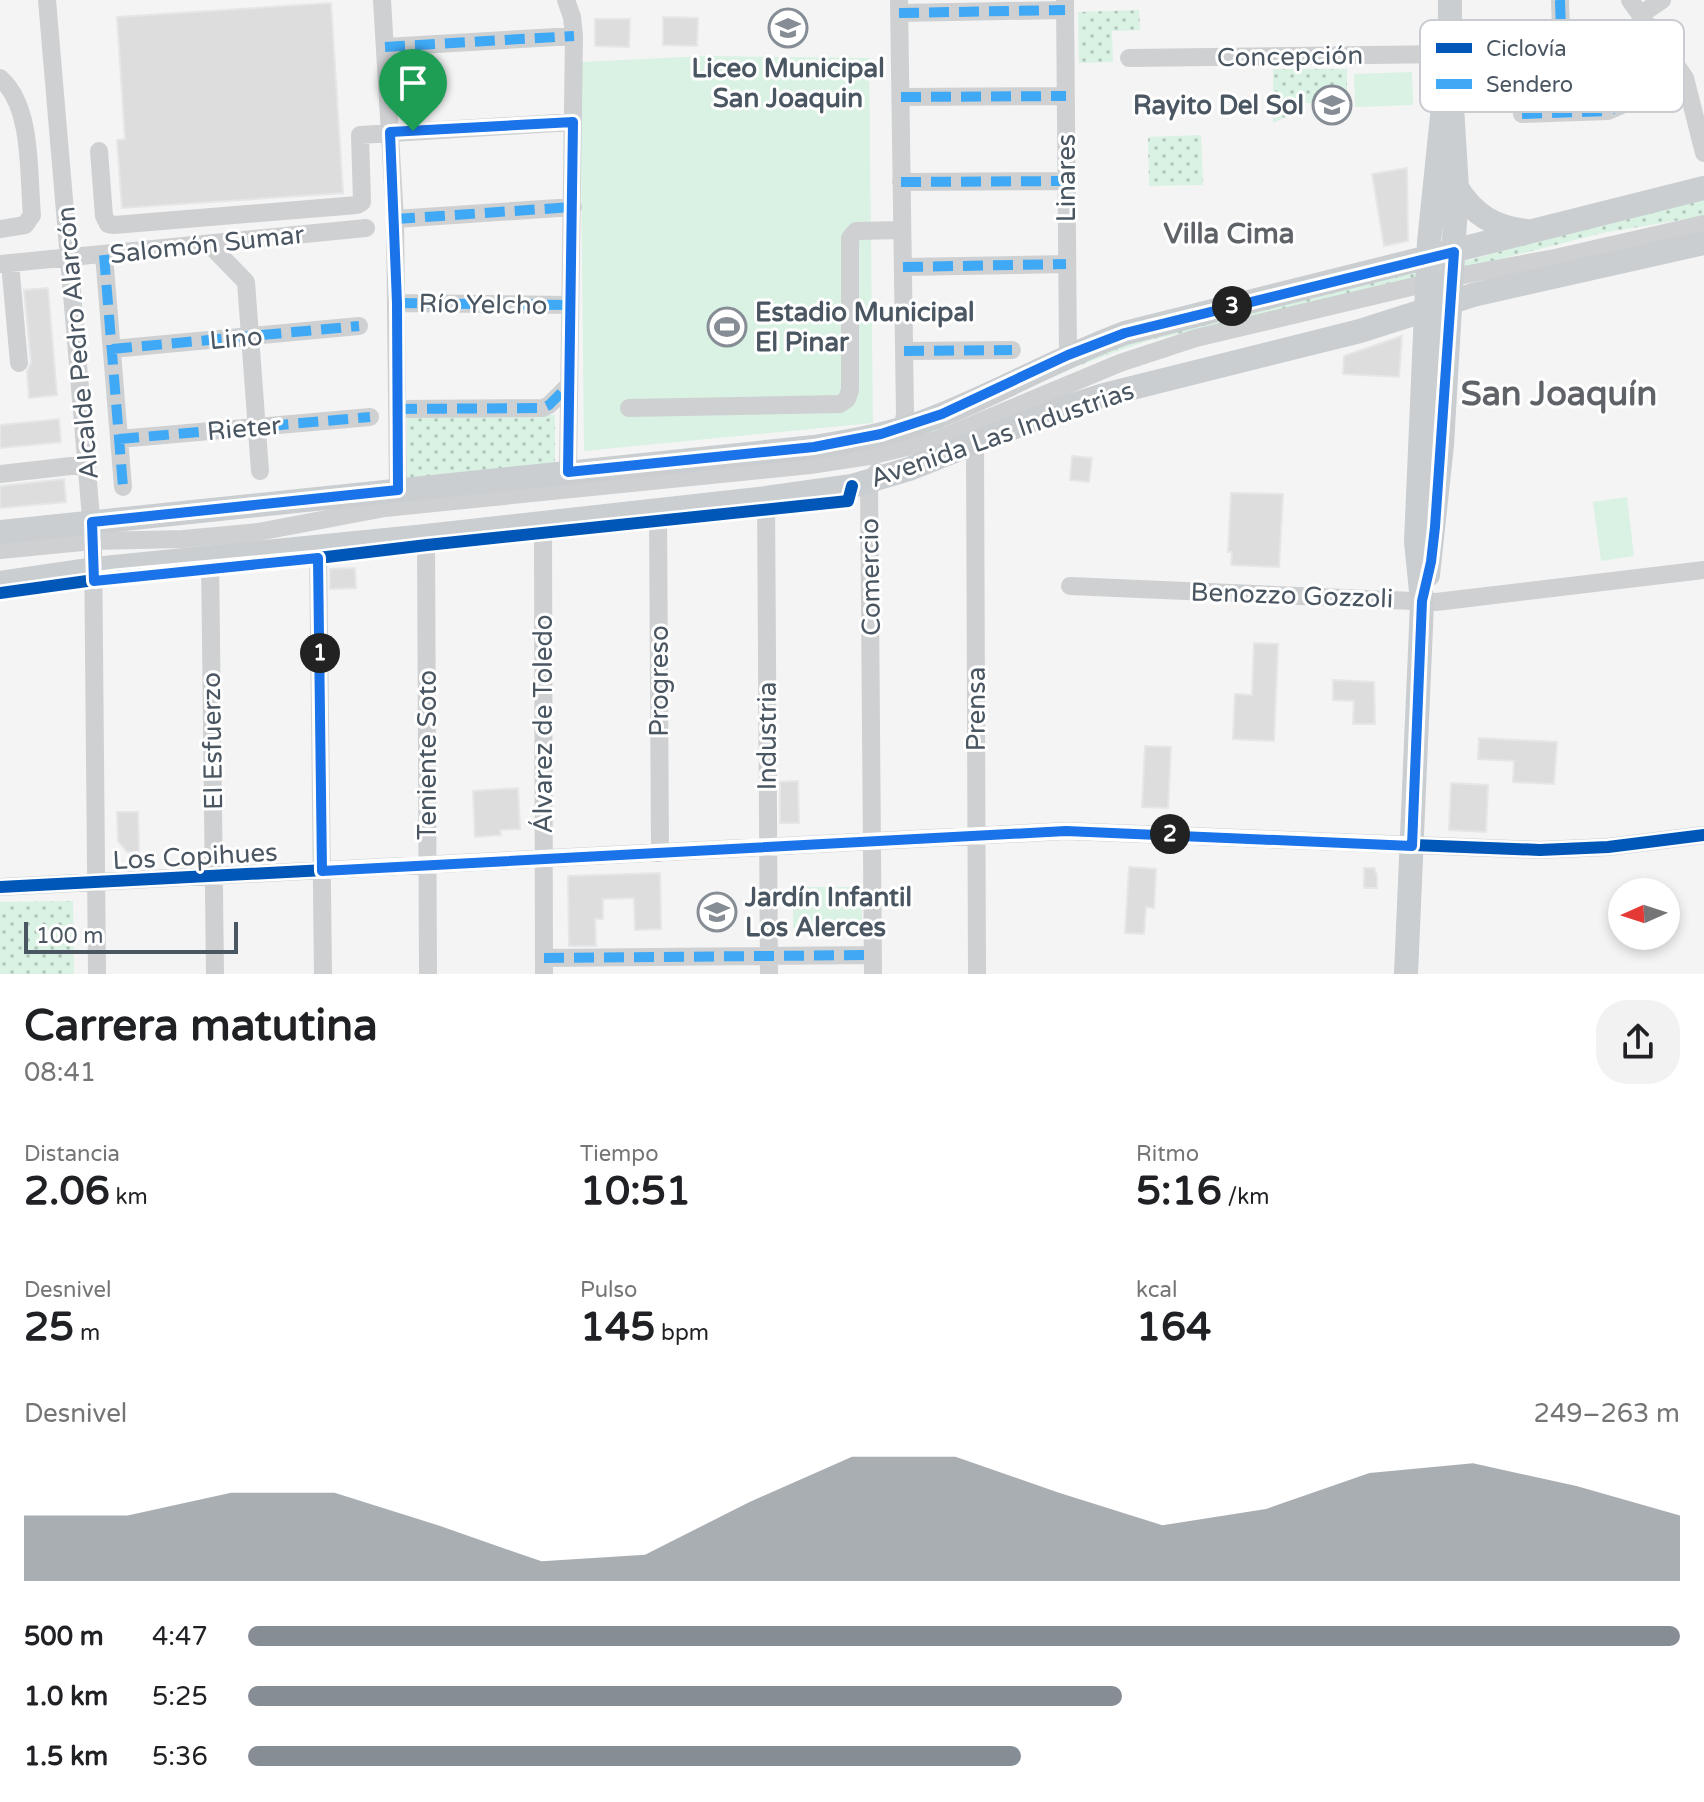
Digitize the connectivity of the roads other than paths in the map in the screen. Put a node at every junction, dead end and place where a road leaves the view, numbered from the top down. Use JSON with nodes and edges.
{"nodes":[{"id":1,"x":47,"y":0,"type":"edge"},
{"id":2,"x":382,"y":0,"type":"edge"},
{"id":3,"x":566,"y":0,"type":"edge"},
{"id":4,"x":1560,"y":0,"type":"edge"},
{"id":5,"x":1662,"y":0,"type":"edge"},
{"id":6,"x":1065,"y":5,"type":"edge"},
{"id":7,"x":899,"y":6,"type":"edge"},
{"id":8,"x":1635,"y":7,"type":"edge"},
{"id":9,"x":1560,"y":20,"type":"edge"},
{"id":10,"x":574,"y":36,"type":"junction"},
{"id":11,"x":385,"y":47,"type":"junction"},
{"id":12,"x":1129,"y":58,"type":"dead end"},
{"id":13,"x":1420,"y":63,"type":"edge"},
{"id":14,"x":0,"y":78,"type":"edge"},
{"id":15,"x":1684,"y":78,"type":"edge"},
{"id":16,"x":1066,"y":96,"type":"junction"},
{"id":17,"x":901,"y":97,"type":"junction"},
{"id":18,"x":1443,"y":112,"type":"edge"},
{"id":19,"x":1453,"y":112,"type":"edge"},
{"id":20,"x":1576,"y":112,"type":"edge"},
{"id":21,"x":1522,"y":114,"type":"dead end"},
{"id":22,"x":573,"y":122,"type":"junction"},
{"id":23,"x":390,"y":132,"type":"junction"},
{"id":24,"x":99,"y":151,"type":"dead end"},
{"id":25,"x":1704,"y":153,"type":"edge"},
{"id":26,"x":392,"y":172,"type":"junction"},
{"id":27,"x":362,"y":174,"type":"junction"},
{"id":28,"x":1066,"y":181,"type":"junction"},
{"id":29,"x":901,"y":182,"type":"junction"},
{"id":30,"x":1457,"y":188,"type":"junction"},
{"id":31,"x":1704,"y":188,"type":"edge"},
{"id":32,"x":573,"y":207,"type":"junction"},
{"id":33,"x":395,"y":219,"type":"junction"},
{"id":34,"x":1704,"y":224,"type":"edge"},
{"id":35,"x":366,"y":228,"type":"dead end"},
{"id":36,"x":0,"y":229,"type":"edge"},
{"id":37,"x":902,"y":230,"type":"junction"},
{"id":38,"x":1528,"y":232,"type":"junction"},
{"id":39,"x":1704,"y":232,"type":"edge"},
{"id":40,"x":1704,"y":243,"type":"edge"},
{"id":41,"x":209,"y":244,"type":"junction"},
{"id":42,"x":1454,"y":252,"type":"junction"},
{"id":43,"x":104,"y":255,"type":"junction"},
{"id":44,"x":69,"y":258,"type":"junction"},
{"id":45,"x":5,"y":263,"type":"edge"},
{"id":46,"x":1066,"y":264,"type":"junction"},
{"id":47,"x":903,"y":267,"type":"junction"},
{"id":48,"x":1427,"y":286,"type":"junction"},
{"id":49,"x":1452,"y":287,"type":"junction"},
{"id":50,"x":397,"y":303,"type":"junction"},
{"id":51,"x":570,"y":305,"type":"junction"},
{"id":52,"x":359,"y":326,"type":"dead end"},
{"id":53,"x":250,"y":337,"type":"junction"},
{"id":54,"x":8,"y":338,"type":"edge"},
{"id":55,"x":112,"y":349,"type":"junction"},
{"id":56,"x":1012,"y":350,"type":"dead end"},
{"id":57,"x":904,"y":351,"type":"junction"},
{"id":58,"x":1068,"y":355,"type":"junction"},
{"id":59,"x":19,"y":363,"type":"dead end"},
{"id":60,"x":569,"y":385,"type":"junction"},
{"id":61,"x":629,"y":408,"type":"dead end"},
{"id":62,"x":397,"y":409,"type":"junction"},
{"id":63,"x":370,"y":417,"type":"dead end"},
{"id":64,"x":257,"y":427,"type":"junction"},
{"id":65,"x":904,"y":428,"type":"junction"},
{"id":66,"x":119,"y":439,"type":"junction"},
{"id":67,"x":975,"y":443,"type":"junction"},
{"id":68,"x":891,"y":454,"type":"junction"},
{"id":69,"x":88,"y":464,"type":"junction"},
{"id":70,"x":260,"y":471,"type":"dead end"},
{"id":71,"x":568,"y":472,"type":"junction"},
{"id":72,"x":0,"y":474,"type":"edge"},
{"id":73,"x":869,"y":482,"type":"junction"},
{"id":74,"x":123,"y":487,"type":"dead end"},
{"id":75,"x":398,"y":490,"type":"junction"},
{"id":76,"x":766,"y":498,"type":"junction"},
{"id":77,"x":658,"y":510,"type":"junction"},
{"id":78,"x":543,"y":522,"type":"junction"},
{"id":79,"x":0,"y":532,"type":"edge"},
{"id":80,"x":426,"y":536,"type":"junction"},
{"id":81,"x":93,"y":545,"type":"junction"},
{"id":82,"x":318,"y":547,"type":"junction"},
{"id":83,"x":0,"y":550,"type":"edge"},
{"id":84,"x":210,"y":557,"type":"junction"},
{"id":85,"x":0,"y":558,"type":"edge"},
{"id":86,"x":1704,"y":570,"type":"edge"},
{"id":87,"x":0,"y":583,"type":"edge"},
{"id":88,"x":1070,"y":586,"type":"dead end"},
{"id":89,"x":1422,"y":601,"type":"junction"},
{"id":90,"x":977,"y":835,"type":"junction"},
{"id":91,"x":1704,"y":835,"type":"edge"},
{"id":92,"x":872,"y":841,"type":"junction"},
{"id":93,"x":1412,"y":846,"type":"junction"},
{"id":94,"x":768,"y":847,"type":"junction"},
{"id":95,"x":660,"y":853,"type":"junction"},
{"id":96,"x":543,"y":859,"type":"junction"},
{"id":97,"x":428,"y":865,"type":"junction"},
{"id":98,"x":322,"y":871,"type":"junction"},
{"id":99,"x":214,"y":877,"type":"junction"},
{"id":100,"x":96,"y":883,"type":"junction"},
{"id":101,"x":0,"y":887,"type":"edge"},
{"id":102,"x":873,"y":955,"type":"junction"},
{"id":103,"x":661,"y":965,"type":"edge"},
{"id":104,"x":768,"y":965,"type":"edge"},
{"id":105,"x":544,"y":966,"type":"edge"},
{"id":106,"x":97,"y":974,"type":"edge"},
{"id":107,"x":215,"y":974,"type":"edge"},
{"id":108,"x":323,"y":974,"type":"edge"},
{"id":109,"x":428,"y":974,"type":"edge"},
{"id":110,"x":873,"y":974,"type":"edge"},
{"id":111,"x":977,"y":974,"type":"edge"},
{"id":112,"x":1406,"y":974,"type":"edge"}],
"edges":[{"from":1,"to":44,"type":"street","name":"Alcalde Pedro Alarcón"},
{"from":2,"to":11,"type":"street"},
{"from":3,"to":10,"type":"street"},
{"from":4,"to":9,"type":"street"},
{"from":5,"to":8,"type":"street"},
{"from":6,"to":7,"type":"street"},
{"from":6,"to":16,"type":"street","name":"Linares"},
{"from":7,"to":17,"type":"street","name":"Comercio"},
{"from":10,"to":11,"type":"street"},
{"from":10,"to":22,"type":"street"},
{"from":11,"to":23,"type":"street"},
{"from":12,"to":13,"type":"street","name":"Concepción"},
{"from":14,"to":36,"type":"street"},
{"from":15,"to":25,"type":"street"},
{"from":16,"to":17,"type":"street"},
{"from":16,"to":28,"type":"street","name":"Linares"},
{"from":17,"to":29,"type":"street","name":"Comercio"},
{"from":18,"to":48,"type":"main road"},
{"from":19,"to":30,"type":"main road"},
{"from":20,"to":21,"type":"street"},
{"from":22,"to":23,"type":"street"},
{"from":22,"to":32,"type":"street"},
{"from":23,"to":26,"type":"street"},
{"from":23,"to":27,"type":"street"},
{"from":24,"to":27,"type":"street"},
{"from":26,"to":27,"type":"street"},
{"from":26,"to":33,"type":"street"},
{"from":28,"to":29,"type":"street"},
{"from":28,"to":46,"type":"street","name":"Linares"},
{"from":29,"to":37,"type":"street","name":"Comercio"},
{"from":30,"to":38,"type":"main road"},
{"from":30,"to":42,"type":"main road"},
{"from":31,"to":38,"type":"main road","name":"Avenida Las Industrias"},
{"from":32,"to":33,"type":"street"},
{"from":32,"to":51,"type":"street"},
{"from":33,"to":50,"type":"street"},
{"from":34,"to":49,"type":"street"},
{"from":35,"to":41,"type":"street","name":"Salomón Sumar"},
{"from":37,"to":47,"type":"street","name":"Comercio"},
{"from":37,"to":61,"type":"street"},
{"from":38,"to":42,"type":"main road","name":"Avenida Las Industrias"},
{"from":39,"to":49,"type":"street"},
{"from":40,"to":49,"type":"main road","name":"Avenida Las Industrias"},
{"from":41,"to":43,"type":"street","name":"Salomón Sumar"},
{"from":41,"to":53,"type":"street"},
{"from":42,"to":48,"type":"main road","name":"Avenida Las Industrias"},
{"from":42,"to":49,"type":"main road"},
{"from":43,"to":44,"type":"street","name":"Salomón Sumar"},
{"from":43,"to":55,"type":"street"},
{"from":44,"to":45,"type":"street","name":"Salomón Sumar"},
{"from":44,"to":69,"type":"street","name":"Alcalde Pedro Alarcón"},
{"from":45,"to":54,"type":"street"},
{"from":46,"to":47,"type":"street"},
{"from":46,"to":58,"type":"street","name":"Linares"},
{"from":47,"to":57,"type":"street","name":"Comercio"},
{"from":48,"to":49,"type":"main road","name":"Avenida Las Industrias"},
{"from":48,"to":58,"type":"main road","name":"Avenida Las Industrias"},
{"from":48,"to":67,"type":"main road","name":"Avenida Las Industrias"},
{"from":48,"to":68,"type":"street"},
{"from":48,"to":89,"type":"main road"},
{"from":49,"to":89,"type":"main road"},
{"from":50,"to":51,"type":"street","name":"Río Yelcho"},
{"from":50,"to":62,"type":"street"},
{"from":51,"to":60,"type":"street"},
{"from":52,"to":53,"type":"street","name":"Lino"},
{"from":53,"to":55,"type":"street","name":"Lino"},
{"from":53,"to":64,"type":"street"},
{"from":54,"to":59,"type":"street"},
{"from":55,"to":66,"type":"street"},
{"from":56,"to":57,"type":"street"},
{"from":57,"to":65,"type":"street","name":"Comercio"},
{"from":58,"to":65,"type":"main road","name":"Avenida Las Industrias"},
{"from":60,"to":62,"type":"street"},
{"from":60,"to":71,"type":"street"},
{"from":62,"to":75,"type":"street"},
{"from":63,"to":64,"type":"street","name":"Rieter"},
{"from":64,"to":66,"type":"street","name":"Rieter"},
{"from":64,"to":70,"type":"street"},
{"from":65,"to":68,"type":"street","name":"Comercio"},
{"from":65,"to":71,"type":"main road","name":"Avenida Las Industrias"},
{"from":66,"to":74,"type":"street"},
{"from":67,"to":73,"type":"main road","name":"Avenida Las Industrias"},
{"from":67,"to":90,"type":"street","name":"Prensa"},
{"from":68,"to":73,"type":"street","name":"Comercio"},
{"from":68,"to":81,"type":"street"},
{"from":69,"to":72,"type":"street"},
{"from":69,"to":81,"type":"street","name":"Alcalde Pedro Alarcón"},
{"from":71,"to":75,"type":"main road","name":"Avenida Las Industrias"},
{"from":73,"to":76,"type":"main road","name":"Avenida Las Industrias"},
{"from":73,"to":92,"type":"street","name":"Comercio"},
{"from":75,"to":81,"type":"main road","name":"Avenida Las Industrias"},
{"from":76,"to":77,"type":"main road","name":"Avenida Las Industrias"},
{"from":76,"to":94,"type":"street","name":"Industria"},
{"from":77,"to":78,"type":"main road","name":"Avenida Las Industrias"},
{"from":77,"to":95,"type":"street","name":"Progreso"},
{"from":78,"to":80,"type":"main road","name":"Avenida Las Industrias"},
{"from":78,"to":96,"type":"street","name":"Álvarez de Toledo"},
{"from":79,"to":81,"type":"main road","name":"Avenida Las Industrias"},
{"from":80,"to":82,"type":"main road","name":"Avenida Las Industrias"},
{"from":80,"to":97,"type":"street","name":"Teniente Soto"},
{"from":81,"to":83,"type":"street"},
{"from":81,"to":84,"type":"main road","name":"Avenida Las Industrias"},
{"from":81,"to":85,"type":"street"},
{"from":81,"to":87,"type":"main road","name":"Avenida Las Industrias"},
{"from":81,"to":100,"type":"street","name":"Alcalde Pedro Alarcón"},
{"from":82,"to":84,"type":"main road","name":"Avenida Las Industrias"},
{"from":82,"to":98,"type":"street"},
{"from":84,"to":99,"type":"street","name":"El Esfuerzo"},
{"from":86,"to":89,"type":"street","name":"Benozzo Gozzoli"},
{"from":88,"to":89,"type":"street","name":"Benozzo Gozzoli"},
{"from":89,"to":93,"type":"main road"},
{"from":90,"to":92,"type":"street","name":"Los Copihues"},
{"from":90,"to":93,"type":"street","name":"Los Copihues"},
{"from":90,"to":111,"type":"street","name":"Prensa"},
{"from":91,"to":93,"type":"street","name":"Los Copihues"},
{"from":92,"to":94,"type":"street","name":"Los Copihues"},
{"from":92,"to":102,"type":"street","name":"Comercio"},
{"from":93,"to":112,"type":"main road"},
{"from":94,"to":95,"type":"street","name":"Los Copihues"},
{"from":94,"to":104,"type":"street","name":"Industria"},
{"from":95,"to":96,"type":"street","name":"Los Copihues"},
{"from":96,"to":97,"type":"street","name":"Los Copihues"},
{"from":96,"to":105,"type":"street","name":"Álvarez de Toledo"},
{"from":97,"to":98,"type":"street","name":"Los Copihues"},
{"from":97,"to":109,"type":"street","name":"Teniente Soto"},
{"from":98,"to":99,"type":"street","name":"Los Copihues"},
{"from":98,"to":108,"type":"street"},
{"from":99,"to":100,"type":"street","name":"Los Copihues"},
{"from":99,"to":107,"type":"street","name":"El Esfuerzo"},
{"from":100,"to":101,"type":"street","name":"Los Copihues"},
{"from":100,"to":106,"type":"street","name":"Alcalde Pedro Alarcón"},
{"from":102,"to":104,"type":"street"},
{"from":102,"to":110,"type":"street","name":"Comercio"},
{"from":103,"to":104,"type":"street"},
{"from":103,"to":105,"type":"street"}]}
